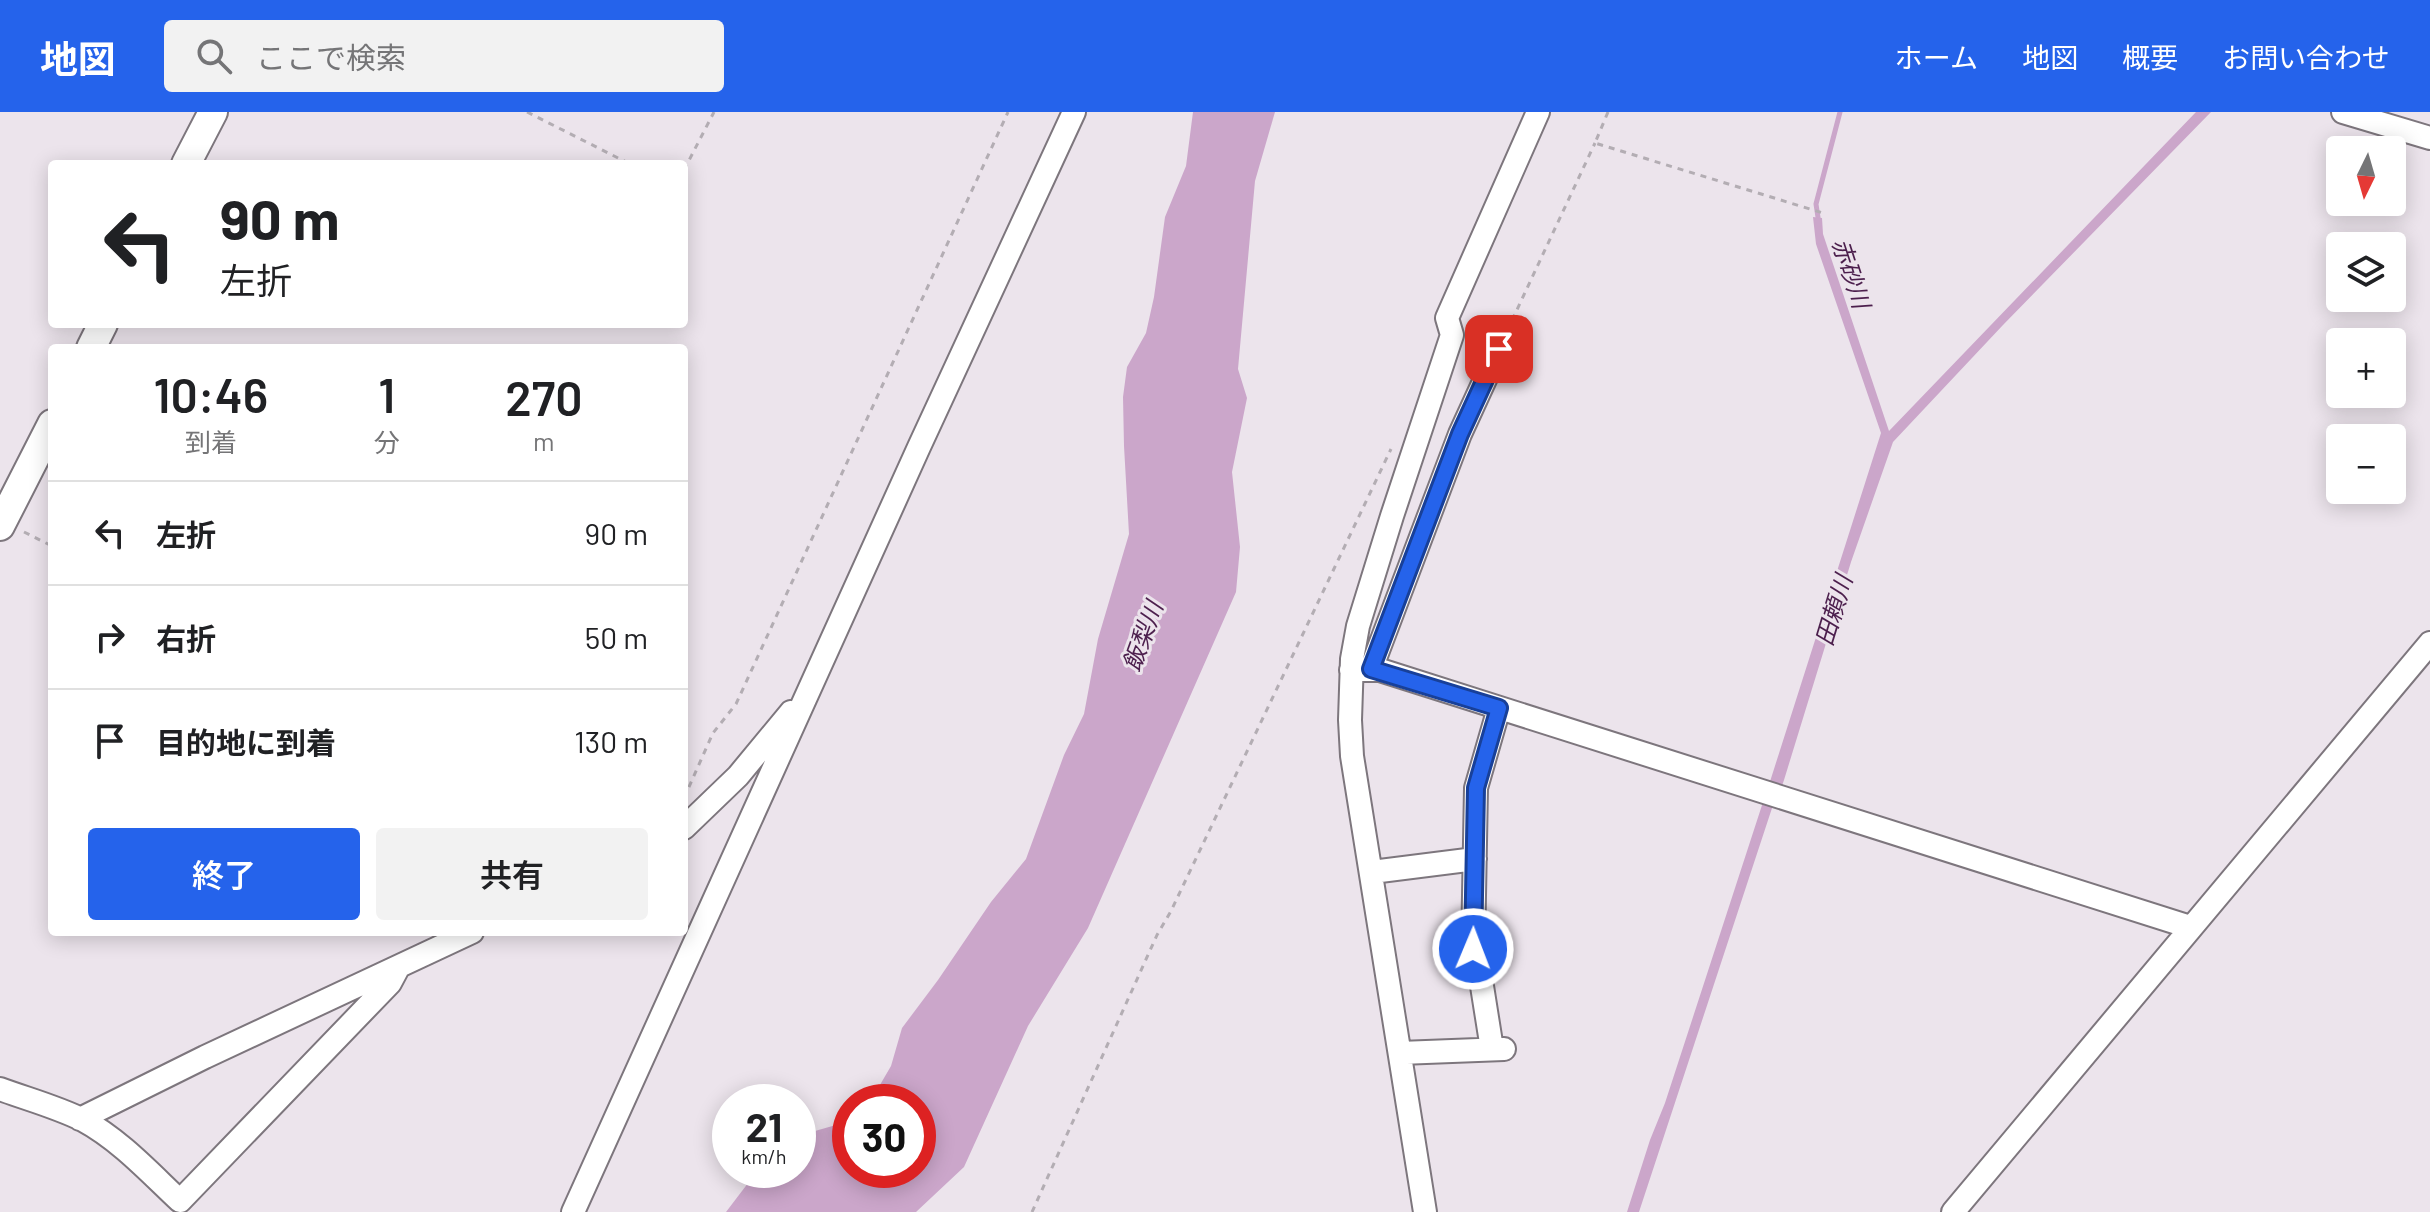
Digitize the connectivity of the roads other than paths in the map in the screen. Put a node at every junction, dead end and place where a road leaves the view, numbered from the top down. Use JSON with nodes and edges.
{"nodes":[{"id":1,"x":213,"y":112,"type":"edge"},
{"id":2,"x":1074,"y":112,"type":"edge"},
{"id":3,"x":1538,"y":112,"type":"edge"},
{"id":4,"x":2343,"y":112,"type":"edge"},
{"id":5,"x":2430,"y":138,"type":"edge"},
{"id":6,"x":188,"y":160,"type":"edge"},
{"id":7,"x":1499,"y":349,"type":"road end"},
{"id":8,"x":48,"y":432,"type":"edge"},
{"id":9,"x":1,"y":522,"type":"edge"},
{"id":10,"x":2430,"y":643,"type":"edge"},
{"id":11,"x":1361,"y":669,"type":"junction"},
{"id":12,"x":812,"y":687,"type":"junction"},
{"id":13,"x":1499,"y":708,"type":"junction"},
{"id":14,"x":688,"y":824,"type":"edge"},
{"id":15,"x":1475,"y":859,"type":"junction"},
{"id":16,"x":1372,"y":872,"type":"junction"},
{"id":17,"x":2190,"y":927,"type":"junction"},
{"id":18,"x":464,"y":936,"type":"edge"},
{"id":19,"x":398,"y":968,"type":"junction"},
{"id":20,"x":1400,"y":1053,"type":"junction"},
{"id":21,"x":0,"y":1089,"type":"edge"},
{"id":22,"x":80,"y":1119,"type":"junction"},
{"id":23,"x":175,"y":1207,"type":"edge"},
{"id":24,"x":573,"y":1212,"type":"edge"},
{"id":25,"x":1425,"y":1212,"type":"edge"},
{"id":26,"x":1953,"y":1212,"type":"edge"}],
"edges":[{"from":1,"to":6,"type":"street"},
{"from":2,"to":12,"type":"street"},
{"from":3,"to":11,"type":"street"},
{"from":4,"to":5,"type":"street"},
{"from":7,"to":11,"type":"street"},
{"from":8,"to":9,"type":"street"},
{"from":10,"to":17,"type":"street"},
{"from":11,"to":13,"type":"street"},
{"from":11,"to":16,"type":"street"},
{"from":12,"to":14,"type":"street"},
{"from":12,"to":24,"type":"street"},
{"from":13,"to":15,"type":"street"},
{"from":13,"to":17,"type":"street"},
{"from":15,"to":16,"type":"street"},
{"from":15,"to":20,"type":"street"},
{"from":16,"to":20,"type":"street"},
{"from":17,"to":26,"type":"street"},
{"from":18,"to":19,"type":"street"},
{"from":19,"to":22,"type":"street"},
{"from":19,"to":23,"type":"street"},
{"from":20,"to":25,"type":"street"},
{"from":21,"to":22,"type":"street"},
{"from":22,"to":23,"type":"street"}]}
